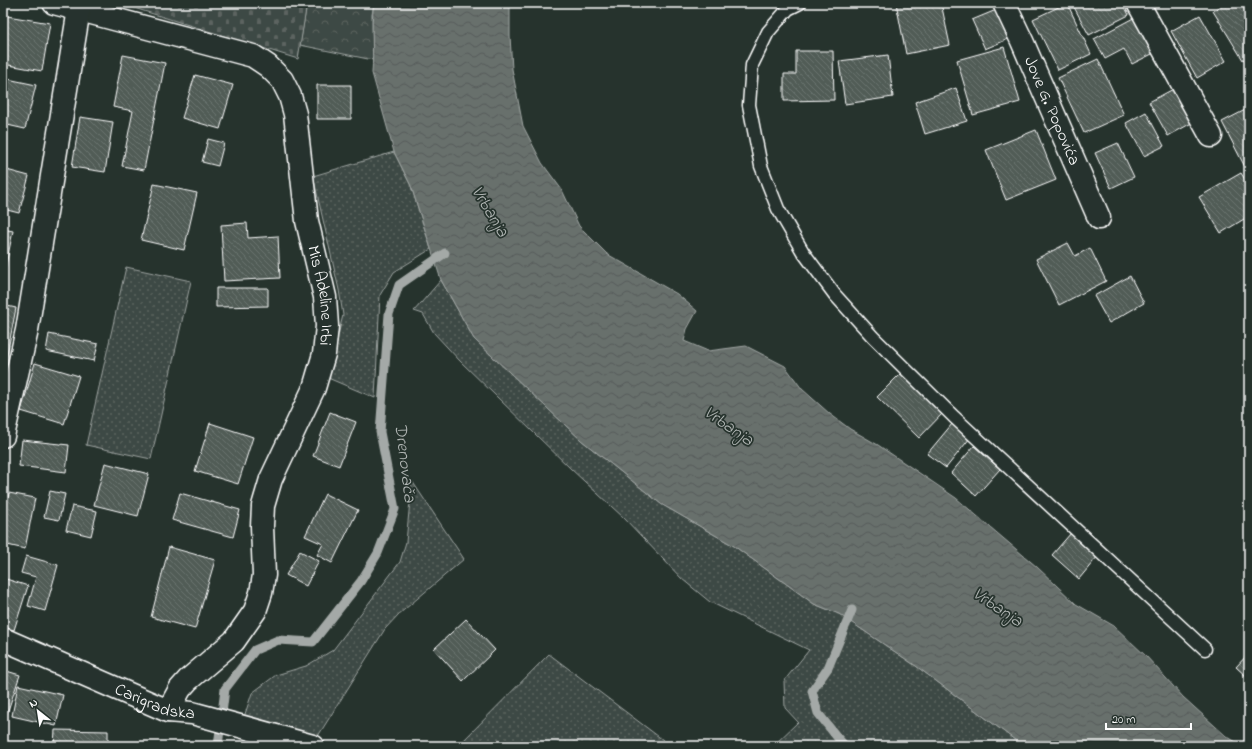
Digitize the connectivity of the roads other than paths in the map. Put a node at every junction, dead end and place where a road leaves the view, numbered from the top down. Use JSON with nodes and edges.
{"nodes":[{"id":1,"x":54,"y":3,"type":"edge"},
{"id":2,"x":800,"y":3,"type":"edge"},
{"id":3,"x":1004,"y":3,"type":"edge"},
{"id":4,"x":1138,"y":3,"type":"edge"},
{"id":5,"x":79,"y":9,"type":"junction"},
{"id":6,"x":1211,"y":136,"type":"dead end"},
{"id":7,"x":1099,"y":218,"type":"dead end"},
{"id":8,"x":3,"y":436,"type":"edge"},
{"id":9,"x":3,"y":639,"type":"edge"},
{"id":10,"x":1205,"y":649,"type":"dead end"},
{"id":11,"x":168,"y":711,"type":"junction"},
{"id":12,"x":313,"y":746,"type":"edge"}],
"edges":[{"from":1,"to":5,"type":"street","name":"Mis Adeline Irbi"},
{"from":2,"to":10,"type":"lane"},
{"from":3,"to":7,"type":"street","name":"Jove G. Popovića"},
{"from":4,"to":6,"type":"street"},
{"from":5,"to":8,"type":"street"},
{"from":5,"to":11,"type":"street","name":"Mis Adeline Irbi"},
{"from":9,"to":11,"type":"street","name":"Carigradska"},
{"from":11,"to":12,"type":"street","name":"Carigradska"}]}
